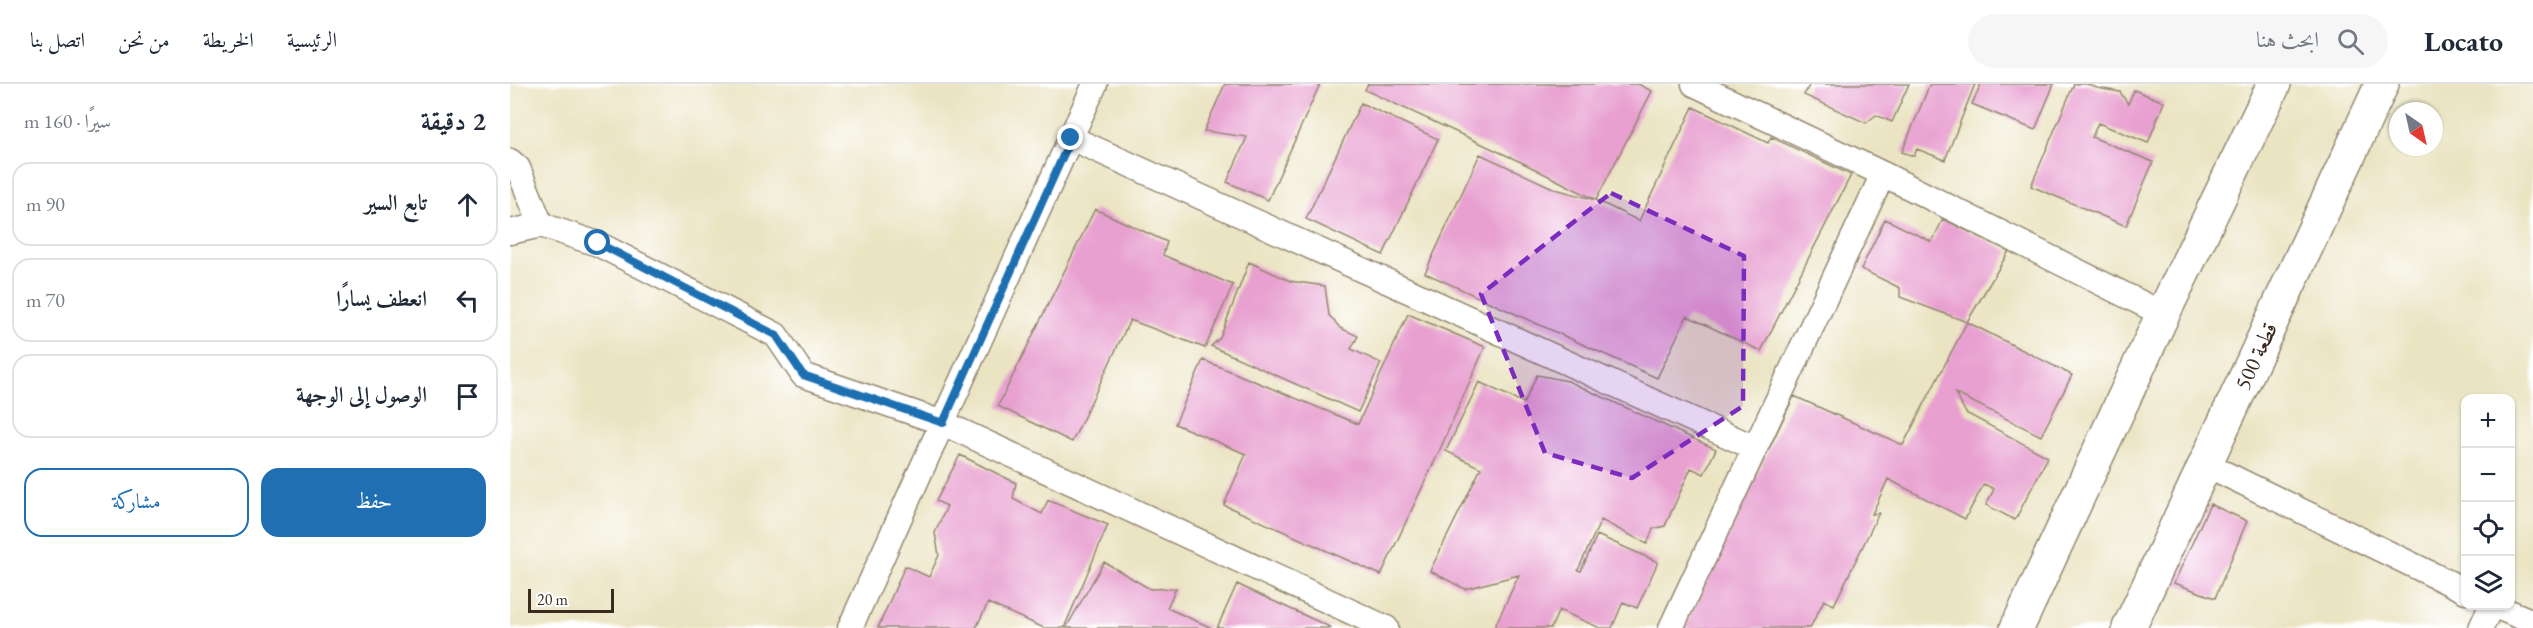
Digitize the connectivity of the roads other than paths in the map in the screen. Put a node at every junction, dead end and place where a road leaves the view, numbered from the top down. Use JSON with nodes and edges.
{"nodes":[{"id":1,"x":1095,"y":84,"type":"edge"},
{"id":2,"x":1694,"y":84,"type":"edge"},
{"id":3,"x":2274,"y":84,"type":"edge"},
{"id":4,"x":2382,"y":84,"type":"edge"},
{"id":5,"x":1071,"y":138,"type":"junction"},
{"id":6,"x":510,"y":161,"type":"edge"},
{"id":7,"x":1884,"y":174,"type":"junction"},
{"id":8,"x":541,"y":225,"type":"junction"},
{"id":9,"x":510,"y":232,"type":"edge"},
{"id":10,"x":2163,"y":314,"type":"junction"},
{"id":11,"x":943,"y":423,"type":"junction"},
{"id":12,"x":1755,"y":448,"type":"junction"},
{"id":13,"x":2205,"y":464,"type":"junction"},
{"id":14,"x":2461,"y":589,"type":"edge"},
{"id":15,"x":2491,"y":610,"type":"edge"},
{"id":16,"x":2503,"y":610,"type":"edge"},
{"id":17,"x":2533,"y":622,"type":"edge"},
{"id":18,"x":850,"y":628,"type":"edge"},
{"id":19,"x":1386,"y":628,"type":"edge"},
{"id":20,"x":1671,"y":628,"type":"edge"},
{"id":21,"x":2017,"y":628,"type":"edge"},
{"id":22,"x":2129,"y":628,"type":"edge"},
{"id":23,"x":2481,"y":628,"type":"edge"}],
"edges":[{"from":1,"to":5,"type":"street"},
{"from":2,"to":7,"type":"street"},
{"from":3,"to":10,"type":"street"},
{"from":4,"to":13,"type":"street","name":"قطعة 500"},
{"from":5,"to":11,"type":"street"},
{"from":5,"to":12,"type":"street"},
{"from":6,"to":8,"type":"street"},
{"from":7,"to":10,"type":"street"},
{"from":7,"to":12,"type":"street"},
{"from":8,"to":9,"type":"street"},
{"from":8,"to":11,"type":"street"},
{"from":10,"to":21,"type":"street"},
{"from":11,"to":18,"type":"street"},
{"from":11,"to":19,"type":"street"},
{"from":12,"to":20,"type":"street"},
{"from":13,"to":14,"type":"street"},
{"from":13,"to":22,"type":"street","name":"قطعة 500"},
{"from":15,"to":23,"type":"street"},
{"from":16,"to":17,"type":"street"}]}
